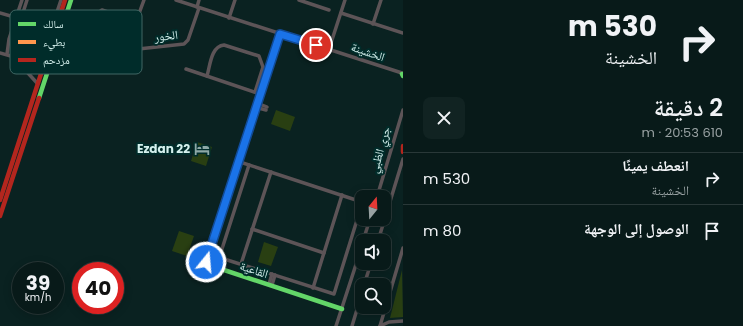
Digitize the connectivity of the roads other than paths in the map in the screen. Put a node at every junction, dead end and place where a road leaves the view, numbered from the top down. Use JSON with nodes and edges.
{"nodes":[{"id":1,"x":22,"y":0,"type":"edge"},
{"id":2,"x":27,"y":0,"type":"edge"},
{"id":3,"x":61,"y":0,"type":"edge"},
{"id":4,"x":65,"y":0,"type":"edge"},
{"id":5,"x":71,"y":0,"type":"edge"},
{"id":6,"x":144,"y":0,"type":"edge"},
{"id":7,"x":176,"y":0,"type":"edge"},
{"id":8,"x":199,"y":0,"type":"edge"},
{"id":9,"x":235,"y":0,"type":"edge"},
{"id":10,"x":300,"y":0,"type":"edge"},
{"id":11,"x":345,"y":0,"type":"edge"},
{"id":12,"x":381,"y":0,"type":"edge"},
{"id":13,"x":308,"y":1,"type":"edge"},
{"id":14,"x":198,"y":7,"type":"junction"},
{"id":15,"x":60,"y":9,"type":"joint"},
{"id":16,"x":18,"y":10,"type":"edge"},
{"id":17,"x":24,"y":10,"type":"edge"},
{"id":18,"x":68,"y":10,"type":"edge"},
{"id":19,"x":140,"y":10,"type":"edge"},
{"id":20,"x":329,"y":10,"type":"dead end"},
{"id":21,"x":0,"y":13,"type":"edge"},
{"id":22,"x":341,"y":13,"type":"junction"},
{"id":23,"x":10,"y":16,"type":"edge"},
{"id":24,"x":230,"y":18,"type":"junction"},
{"id":25,"x":373,"y":24,"type":"junction"},
{"id":26,"x":402,"y":33,"type":"edge"},
{"id":27,"x":280,"y":34,"type":"junction"},
{"id":28,"x":10,"y":35,"type":"edge"},
{"id":29,"x":142,"y":49,"type":"edge"},
{"id":30,"x":329,"y":49,"type":"junction"},
{"id":31,"x":0,"y":53,"type":"edge"},
{"id":32,"x":7,"y":54,"type":"junction"},
{"id":33,"x":10,"y":55,"type":"edge"},
{"id":34,"x":186,"y":69,"type":"dead end"},
{"id":35,"x":29,"y":74,"type":"edge"},
{"id":36,"x":40,"y":74,"type":"edge"},
{"id":37,"x":47,"y":74,"type":"edge"},
{"id":38,"x":402,"y":74,"type":"edge"},
{"id":39,"x":207,"y":76,"type":"junction"},
{"id":40,"x":37,"y":82,"type":"junction"},
{"id":41,"x":258,"y":93,"type":"junction"},
{"id":42,"x":256,"y":105,"type":"junction"},
{"id":43,"x":267,"y":108,"type":"dead end"},
{"id":44,"x":403,"y":110,"type":"edge"},
{"id":45,"x":403,"y":146,"type":"edge"},
{"id":46,"x":403,"y":152,"type":"edge"},
{"id":47,"x":403,"y":159,"type":"edge"},
{"id":48,"x":239,"y":162,"type":"junction"},
{"id":49,"x":249,"y":165,"type":"junction"},
{"id":50,"x":271,"y":172,"type":"junction"},
{"id":51,"x":379,"y":190,"type":"edge"},
{"id":52,"x":342,"y":195,"type":"junction"},
{"id":53,"x":0,"y":200,"type":"edge"},
{"id":54,"x":355,"y":200,"type":"edge"},
{"id":55,"x":0,"y":216,"type":"edge"},
{"id":56,"x":355,"y":226,"type":"edge"},
{"id":57,"x":252,"y":229,"type":"junction"},
{"id":58,"x":380,"y":234,"type":"edge"},
{"id":59,"x":403,"y":248,"type":"edge"},
{"id":60,"x":324,"y":253,"type":"junction"},
{"id":61,"x":241,"y":264,"type":"junction"},
{"id":62,"x":398,"y":265,"type":"junction"},
{"id":63,"x":403,"y":266,"type":"edge"},
{"id":64,"x":355,"y":268,"type":"edge"},
{"id":65,"x":274,"y":275,"type":"junction"},
{"id":66,"x":270,"y":285,"type":"junction"},
{"id":67,"x":313,"y":288,"type":"junction"},
{"id":68,"x":342,"y":309,"type":"junction"},
{"id":69,"x":356,"y":314,"type":"edge"},
{"id":70,"x":403,"y":321,"type":"edge"},
{"id":71,"x":336,"y":326,"type":"edge"},
{"id":72,"x":352,"y":326,"type":"edge"},
{"id":73,"x":380,"y":326,"type":"edge"}],
"edges":[{"from":1,"to":16,"type":"street"},
{"from":2,"to":17,"type":"street"},
{"from":3,"to":15,"type":"street"},
{"from":4,"to":15,"type":"street"},
{"from":5,"to":18,"type":"street"},
{"from":6,"to":19,"type":"street"},
{"from":7,"to":14,"type":"street","name":"الخشينة"},
{"from":8,"to":14,"type":"street"},
{"from":9,"to":24,"type":"street"},
{"from":10,"to":13,"type":"street"},
{"from":11,"to":22,"type":"street"},
{"from":12,"to":25,"type":"street"},
{"from":13,"to":20,"type":"street"},
{"from":14,"to":24,"type":"street","name":"الخشينة"},
{"from":14,"to":29,"type":"street","name":"الخور"},
{"from":21,"to":23,"type":"street"},
{"from":22,"to":25,"type":"street"},
{"from":22,"to":30,"type":"street"},
{"from":24,"to":27,"type":"street","name":"الخشينة"},
{"from":25,"to":26,"type":"street"},
{"from":27,"to":30,"type":"street","name":"الخشينة"},
{"from":27,"to":41,"type":"street","name":"القاعية"},
{"from":28,"to":32,"type":"street"},
{"from":30,"to":38,"type":"street","name":"الخشينة"},
{"from":31,"to":32,"type":"street"},
{"from":32,"to":33,"type":"street"},
{"from":34,"to":39,"type":"street"},
{"from":35,"to":40,"type":"street"},
{"from":36,"to":40,"type":"street"},
{"from":37,"to":55,"type":"street"},
{"from":39,"to":41,"type":"street"},
{"from":39,"to":41,"type":"street"},
{"from":40,"to":53,"type":"street"},
{"from":41,"to":42,"type":"street","name":"القاعية"},
{"from":42,"to":43,"type":"street"},
{"from":42,"to":48,"type":"street","name":"القاعية"},
{"from":44,"to":51,"type":"street","name":"جري الظبي"},
{"from":45,"to":46,"type":"street","name":"جري الظبي"},
{"from":47,"to":58,"type":"street","name":"جري الظبي"},
{"from":48,"to":49,"type":"street"},
{"from":48,"to":66,"type":"street","name":"القاعية"},
{"from":49,"to":50,"type":"street"},
{"from":49,"to":61,"type":"street"},
{"from":50,"to":52,"type":"street"},
{"from":50,"to":57,"type":"street"},
{"from":52,"to":54,"type":"street"},
{"from":52,"to":60,"type":"street"},
{"from":56,"to":67,"type":"street"},
{"from":57,"to":60,"type":"street"},
{"from":57,"to":61,"type":"street"},
{"from":59,"to":62,"type":"street"},
{"from":60,"to":67,"type":"street"},
{"from":61,"to":65,"type":"street"},
{"from":62,"to":63,"type":"street"},
{"from":62,"to":73,"type":"street"},
{"from":64,"to":68,"type":"street"},
{"from":65,"to":66,"type":"street"},
{"from":65,"to":67,"type":"street"},
{"from":66,"to":68,"type":"street","name":"القاعية"},
{"from":68,"to":71,"type":"street"},
{"from":69,"to":72,"type":"street"},
{"from":70,"to":73,"type":"street"}]}
